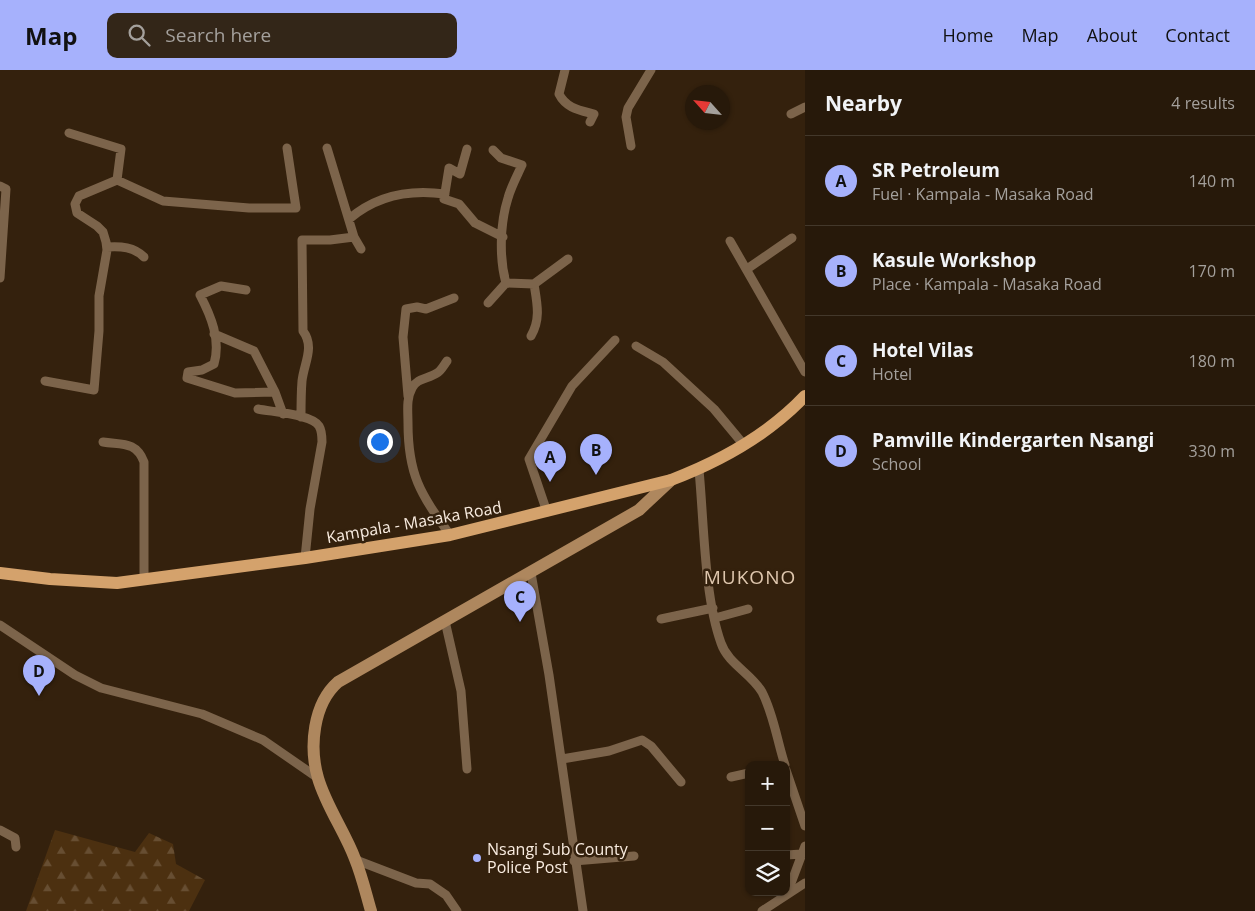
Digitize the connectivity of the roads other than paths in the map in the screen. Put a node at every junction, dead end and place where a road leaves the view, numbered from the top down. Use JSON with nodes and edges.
{"nodes":[{"id":1,"x":565,"y":70,"type":"edge"},
{"id":2,"x":651,"y":70,"type":"edge"},
{"id":3,"x":805,"y":107,"type":"edge"},
{"id":4,"x":791,"y":114,"type":"dead end"},
{"id":5,"x":590,"y":122,"type":"dead end"},
{"id":6,"x":69,"y":133,"type":"dead end"},
{"id":7,"x":631,"y":146,"type":"dead end"},
{"id":8,"x":288,"y":148,"type":"dead end"},
{"id":9,"x":327,"y":148,"type":"dead end"},
{"id":10,"x":468,"y":149,"type":"dead end"},
{"id":11,"x":493,"y":150,"type":"dead end"},
{"id":12,"x":117,"y":180,"type":"junction"},
{"id":13,"x":0,"y":186,"type":"edge"},
{"id":14,"x":445,"y":194,"type":"junction"},
{"id":15,"x":349,"y":219,"type":"junction"},
{"id":16,"x":503,"y":236,"type":"junction"},
{"id":17,"x":354,"y":237,"type":"junction"},
{"id":18,"x":792,"y":238,"type":"dead end"},
{"id":19,"x":730,"y":241,"type":"dead end"},
{"id":20,"x":107,"y":247,"type":"junction"},
{"id":21,"x":362,"y":249,"type":"dead end"},
{"id":22,"x":144,"y":257,"type":"dead end"},
{"id":23,"x":568,"y":259,"type":"dead end"},
{"id":24,"x":747,"y":269,"type":"junction"},
{"id":25,"x":0,"y":278,"type":"edge"},
{"id":26,"x":506,"y":284,"type":"junction"},
{"id":27,"x":534,"y":284,"type":"junction"},
{"id":28,"x":246,"y":290,"type":"dead end"},
{"id":29,"x":454,"y":298,"type":"dead end"},
{"id":30,"x":488,"y":303,"type":"dead end"},
{"id":31,"x":214,"y":334,"type":"junction"},
{"id":32,"x":532,"y":336,"type":"dead end"},
{"id":33,"x":615,"y":340,"type":"dead end"},
{"id":34,"x":636,"y":346,"type":"dead end"},
{"id":35,"x":447,"y":361,"type":"dead end"},
{"id":36,"x":805,"y":372,"type":"edge"},
{"id":37,"x":45,"y":381,"type":"dead end"},
{"id":38,"x":275,"y":392,"type":"junction"},
{"id":39,"x":805,"y":396,"type":"edge"},
{"id":40,"x":408,"y":399,"type":"junction"},
{"id":41,"x":258,"y":409,"type":"dead end"},
{"id":42,"x":283,"y":414,"type":"junction"},
{"id":43,"x":301,"y":417,"type":"junction"},
{"id":44,"x":102,"y":442,"type":"dead end"},
{"id":45,"x":744,"y":445,"type":"junction"},
{"id":46,"x":699,"y":470,"type":"junction"},
{"id":47,"x":671,"y":480,"type":"junction"},
{"id":48,"x":547,"y":512,"type":"junction"},
{"id":49,"x":450,"y":535,"type":"junction"},
{"id":50,"x":305,"y":558,"type":"junction"},
{"id":51,"x":531,"y":572,"type":"junction"},
{"id":52,"x":0,"y":573,"type":"edge"},
{"id":53,"x":144,"y":580,"type":"junction"},
{"id":54,"x":713,"y":608,"type":"junction"},
{"id":55,"x":748,"y":609,"type":"dead end"},
{"id":56,"x":715,"y":618,"type":"junction"},
{"id":57,"x":661,"y":619,"type":"dead end"},
{"id":58,"x":445,"y":621,"type":"junction"},
{"id":59,"x":0,"y":625,"type":"edge"},
{"id":60,"x":562,"y":759,"type":"junction"},
{"id":61,"x":782,"y":761,"type":"edge"},
{"id":62,"x":468,"y":769,"type":"dead end"},
{"id":63,"x":745,"y":774,"type":"edge"},
{"id":64,"x":318,"y":778,"type":"junction"},
{"id":65,"x":732,"y":778,"type":"dead end"},
{"id":66,"x":681,"y":782,"type":"dead end"},
{"id":67,"x":790,"y":785,"type":"edge"},
{"id":68,"x":805,"y":826,"type":"edge"},
{"id":69,"x":0,"y":830,"type":"edge"},
{"id":70,"x":16,"y":847,"type":"dead end"},
{"id":71,"x":803,"y":850,"type":"edge"},
{"id":72,"x":790,"y":854,"type":"edge"},
{"id":73,"x":634,"y":856,"type":"dead end"},
{"id":74,"x":356,"y":860,"type":"junction"},
{"id":75,"x":574,"y":861,"type":"junction"},
{"id":76,"x":805,"y":883,"type":"edge"},
{"id":77,"x":790,"y":886,"type":"edge"},
{"id":78,"x":790,"y":892,"type":"edge"},
{"id":79,"x":784,"y":896,"type":"edge"},
{"id":80,"x":371,"y":911,"type":"edge"},
{"id":81,"x":457,"y":911,"type":"edge"},
{"id":82,"x":583,"y":911,"type":"edge"},
{"id":83,"x":762,"y":911,"type":"edge"}],
"edges":[{"from":1,"to":5,"type":"street"},
{"from":2,"to":7,"type":"street"},
{"from":3,"to":4,"type":"street"},
{"from":6,"to":12,"type":"street"},
{"from":8,"to":12,"type":"street"},
{"from":9,"to":15,"type":"street"},
{"from":10,"to":14,"type":"street"},
{"from":11,"to":16,"type":"street"},
{"from":12,"to":20,"type":"street"},
{"from":13,"to":25,"type":"street"},
{"from":14,"to":15,"type":"street"},
{"from":14,"to":16,"type":"street"},
{"from":15,"to":17,"type":"street"},
{"from":16,"to":26,"type":"street"},
{"from":17,"to":21,"type":"street"},
{"from":17,"to":43,"type":"street"},
{"from":18,"to":24,"type":"street"},
{"from":19,"to":24,"type":"street"},
{"from":20,"to":22,"type":"street"},
{"from":20,"to":37,"type":"street"},
{"from":23,"to":27,"type":"street"},
{"from":24,"to":36,"type":"street"},
{"from":26,"to":27,"type":"street"},
{"from":26,"to":30,"type":"street"},
{"from":27,"to":32,"type":"street"},
{"from":28,"to":31,"type":"street"},
{"from":29,"to":40,"type":"street"},
{"from":31,"to":38,"type":"street"},
{"from":31,"to":38,"type":"street"},
{"from":33,"to":48,"type":"street"},
{"from":34,"to":45,"type":"street"},
{"from":35,"to":40,"type":"street"},
{"from":38,"to":42,"type":"street"},
{"from":39,"to":45,"type":"main road","name":"Kampala - Masaka Road"},
{"from":40,"to":49,"type":"street"},
{"from":41,"to":42,"type":"street"},
{"from":42,"to":43,"type":"street"},
{"from":43,"to":50,"type":"street"},
{"from":44,"to":53,"type":"street"},
{"from":45,"to":46,"type":"main road","name":"Kampala - Masaka Road"},
{"from":46,"to":47,"type":"main road","name":"Kampala - Masaka Road"},
{"from":46,"to":54,"type":"street"},
{"from":47,"to":48,"type":"main road","name":"Kampala - Masaka Road"},
{"from":47,"to":51,"type":"street"},
{"from":48,"to":49,"type":"main road","name":"Kampala - Masaka Road"},
{"from":49,"to":50,"type":"main road","name":"Kampala - Masaka Road"},
{"from":50,"to":53,"type":"main road","name":"Kampala - Masaka Road"},
{"from":51,"to":58,"type":"street"},
{"from":51,"to":60,"type":"street"},
{"from":52,"to":53,"type":"main road","name":"Kampala - Masaka Road"},
{"from":54,"to":56,"type":"street"},
{"from":54,"to":57,"type":"street"},
{"from":55,"to":56,"type":"street"},
{"from":56,"to":61,"type":"street"},
{"from":58,"to":62,"type":"street"},
{"from":58,"to":64,"type":"street"},
{"from":59,"to":64,"type":"street"},
{"from":60,"to":66,"type":"street"},
{"from":60,"to":75,"type":"street"},
{"from":63,"to":65,"type":"street"},
{"from":64,"to":74,"type":"street"},
{"from":67,"to":68,"type":"street"},
{"from":69,"to":70,"type":"street"},
{"from":71,"to":72,"type":"street"},
{"from":71,"to":77,"type":"street"},
{"from":73,"to":75,"type":"street"},
{"from":74,"to":80,"type":"street"},
{"from":74,"to":81,"type":"street"},
{"from":75,"to":82,"type":"street"},
{"from":76,"to":78,"type":"street"},
{"from":79,"to":83,"type":"street"}]}
